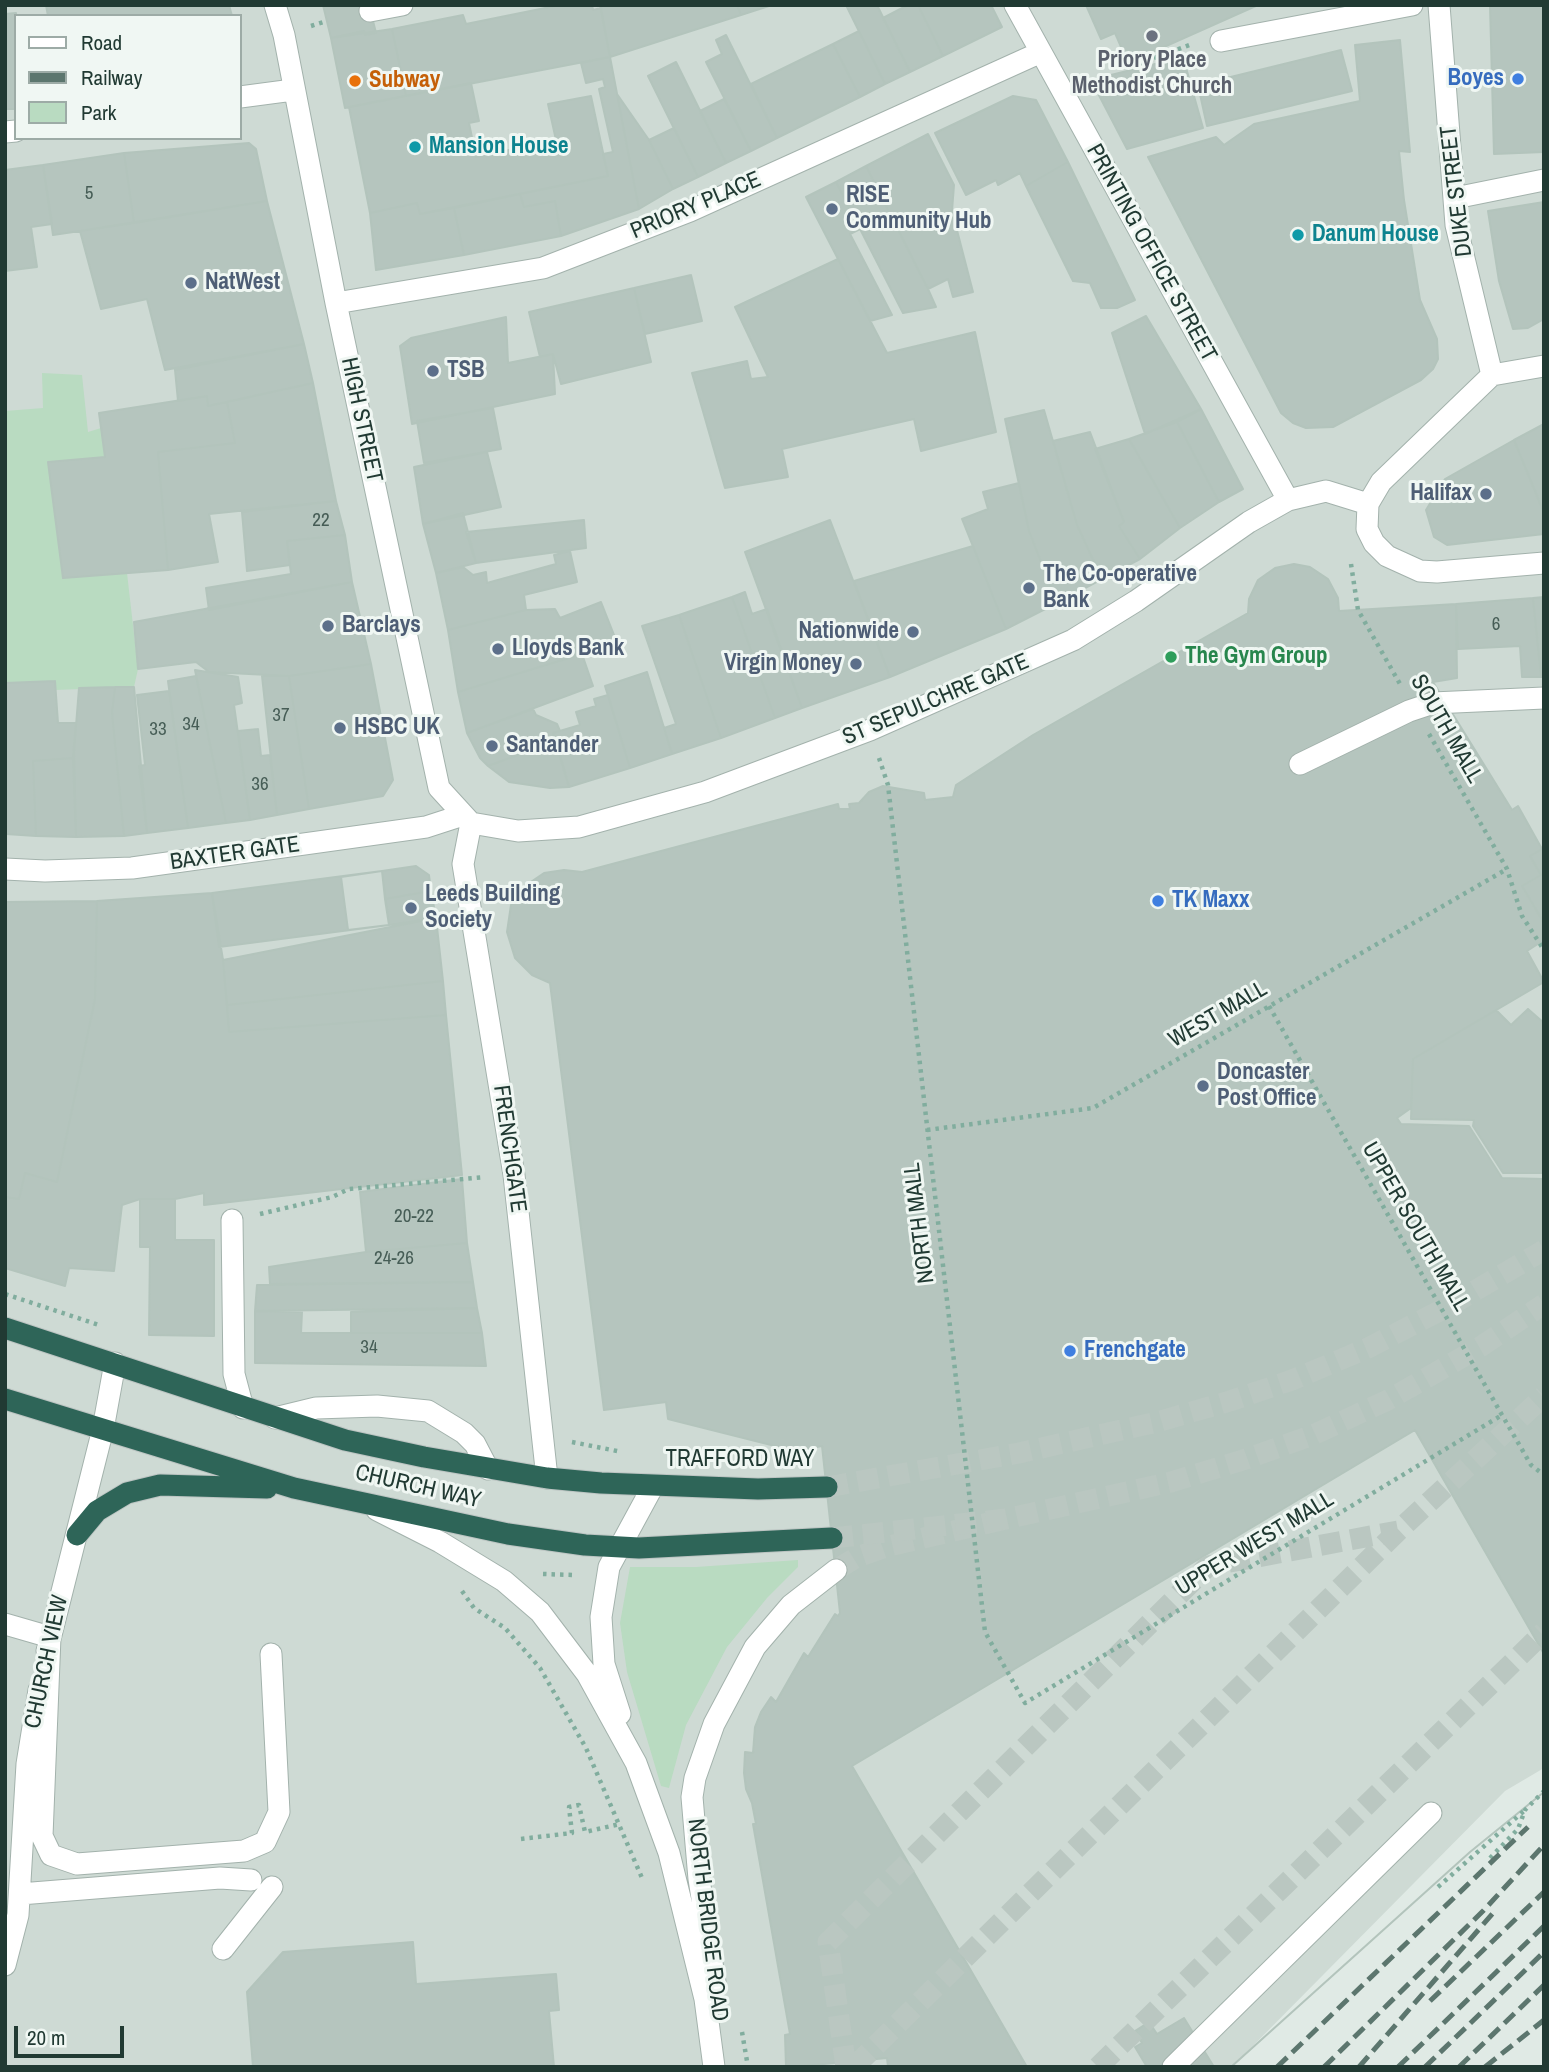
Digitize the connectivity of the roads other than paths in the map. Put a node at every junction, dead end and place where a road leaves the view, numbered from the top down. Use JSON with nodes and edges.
{"nodes":[{"id":1,"x":275,"y":5,"type":"edge"},
{"id":2,"x":402,"y":5,"type":"edge"},
{"id":3,"x":1015,"y":5,"type":"edge"},
{"id":4,"x":1412,"y":5,"type":"edge"},
{"id":5,"x":1439,"y":5,"type":"edge"},
{"id":6,"x":370,"y":11,"type":"dead end"},
{"id":7,"x":1221,"y":41,"type":"road end"},
{"id":8,"x":1039,"y":53,"type":"junction"},
{"id":9,"x":293,"y":90,"type":"junction"},
{"id":10,"x":242,"y":97,"type":"edge"},
{"id":11,"x":1544,"y":180,"type":"edge"},
{"id":12,"x":1455,"y":198,"type":"junction"},
{"id":13,"x":336,"y":303,"type":"junction"},
{"id":14,"x":1544,"y":366,"type":"edge"},
{"id":15,"x":1492,"y":375,"type":"junction"},
{"id":16,"x":1288,"y":500,"type":"junction"},
{"id":17,"x":1368,"y":503,"type":"junction"},
{"id":18,"x":1544,"y":563,"type":"edge"},
{"id":19,"x":1544,"y":698,"type":"edge"},
{"id":20,"x":1300,"y":764,"type":"dead end"},
{"id":21,"x":467,"y":819,"type":"junction"},
{"id":22,"x":5,"y":869,"type":"edge"},
{"id":23,"x":232,"y":1220,"type":"road end"},
{"id":24,"x":5,"y":1328,"type":"edge"},
{"id":25,"x":115,"y":1363,"type":"junction"},
{"id":26,"x":5,"y":1399,"type":"edge"},
{"id":27,"x":243,"y":1408,"type":"junction"},
{"id":28,"x":275,"y":1418,"type":"junction"},
{"id":29,"x":103,"y":1429,"type":"junction"},
{"id":30,"x":488,"y":1469,"type":"junction"},
{"id":31,"x":547,"y":1478,"type":"junction"},
{"id":32,"x":653,"y":1486,"type":"junction"},
{"id":33,"x":827,"y":1487,"type":"tunnel mouth"},
{"id":34,"x":294,"y":1488,"type":"junction"},
{"id":35,"x":344,"y":1497,"type":"junction"},
{"id":36,"x":76,"y":1535,"type":"junction"},
{"id":37,"x":832,"y":1538,"type":"tunnel mouth"},
{"id":38,"x":617,"y":1546,"type":"junction"},
{"id":39,"x":836,"y":1570,"type":"tunnel mouth"},
{"id":40,"x":5,"y":1624,"type":"edge"},
{"id":41,"x":50,"y":1637,"type":"junction"},
{"id":42,"x":271,"y":1654,"type":"dead end"},
{"id":43,"x":636,"y":1763,"type":"junction"},
{"id":44,"x":251,"y":1880,"type":"dead end"},
{"id":45,"x":272,"y":1887,"type":"dead end"},
{"id":46,"x":20,"y":1894,"type":"junction"},
{"id":47,"x":223,"y":1950,"type":"dead end"},
{"id":48,"x":5,"y":1965,"type":"edge"},
{"id":49,"x":713,"y":2067,"type":"edge"},
{"id":50,"x":725,"y":2067,"type":"edge"},
{"id":51,"x":1160,"y":2067,"type":"edge"},
{"id":52,"x":1173,"y":2067,"type":"edge"}],
"edges":[{"from":1,"to":9,"type":"street","name":"HIGH STREET"},
{"from":2,"to":6,"type":"street"},
{"from":3,"to":8,"type":"street","name":"PRINTING OFFICE STREET"},
{"from":4,"to":7,"type":"street"},
{"from":5,"to":12,"type":"street","name":"DUKE STREET"},
{"from":8,"to":13,"type":"street","name":"PRIORY PLACE"},
{"from":8,"to":16,"type":"street","name":"PRINTING OFFICE STREET"},
{"from":9,"to":10,"type":"street"},
{"from":9,"to":13,"type":"street","name":"HIGH STREET"},
{"from":11,"to":12,"type":"street"},
{"from":12,"to":15,"type":"street","name":"DUKE STREET"},
{"from":13,"to":21,"type":"street","name":"HIGH STREET"},
{"from":14,"to":15,"type":"street"},
{"from":15,"to":17,"type":"street"},
{"from":16,"to":17,"type":"street","name":"ST SEPULCHRE GATE"},
{"from":16,"to":21,"type":"street","name":"ST SEPULCHRE GATE"},
{"from":17,"to":18,"type":"street"},
{"from":19,"to":20,"type":"street"},
{"from":21,"to":22,"type":"street","name":"BAXTER GATE"},
{"from":21,"to":31,"type":"street","name":"FRENCHGATE"},
{"from":23,"to":27,"type":"street"},
{"from":24,"to":25,"type":"highway","name":"CHURCH WAY"},
{"from":25,"to":27,"type":"highway","name":"CHURCH WAY"},
{"from":25,"to":29,"type":"street","name":"CHURCH VIEW"},
{"from":26,"to":29,"type":"highway","name":"CHURCH WAY"},
{"from":27,"to":28,"type":"highway","name":"CHURCH WAY"},
{"from":28,"to":30,"type":"highway","name":"CHURCH WAY"},
{"from":28,"to":30,"type":"street","name":"CHURCH WAY"},
{"from":29,"to":34,"type":"highway","name":"CHURCH WAY"},
{"from":29,"to":36,"type":"street","name":"CHURCH VIEW"},
{"from":30,"to":31,"type":"highway","name":"CHURCH WAY"},
{"from":31,"to":32,"type":"highway","name":"CHURCH WAY"},
{"from":32,"to":33,"type":"highway","name":"TRAFFORD WAY"},
{"from":32,"to":38,"type":"street"},
{"from":34,"to":35,"type":"highway","name":"CHURCH WAY"},
{"from":34,"to":36,"type":"highway"},
{"from":35,"to":38,"type":"highway","name":"CHURCH WAY"},
{"from":35,"to":43,"type":"street","name":"NORTH BRIDGE ROAD"},
{"from":36,"to":41,"type":"street","name":"CHURCH VIEW"},
{"from":37,"to":38,"type":"highway","name":"CHURCH WAY"},
{"from":38,"to":43,"type":"street"},
{"from":39,"to":50,"type":"street","name":"NORTH BRIDGE ROAD"},
{"from":40,"to":41,"type":"street"},
{"from":41,"to":42,"type":"street"},
{"from":41,"to":46,"type":"street","name":"CHURCH VIEW"},
{"from":43,"to":49,"type":"street","name":"NORTH BRIDGE ROAD"},
{"from":44,"to":46,"type":"street"},
{"from":45,"to":47,"type":"street"},
{"from":46,"to":48,"type":"street","name":"CHURCH VIEW"},
{"from":51,"to":52,"type":"street"}]}
